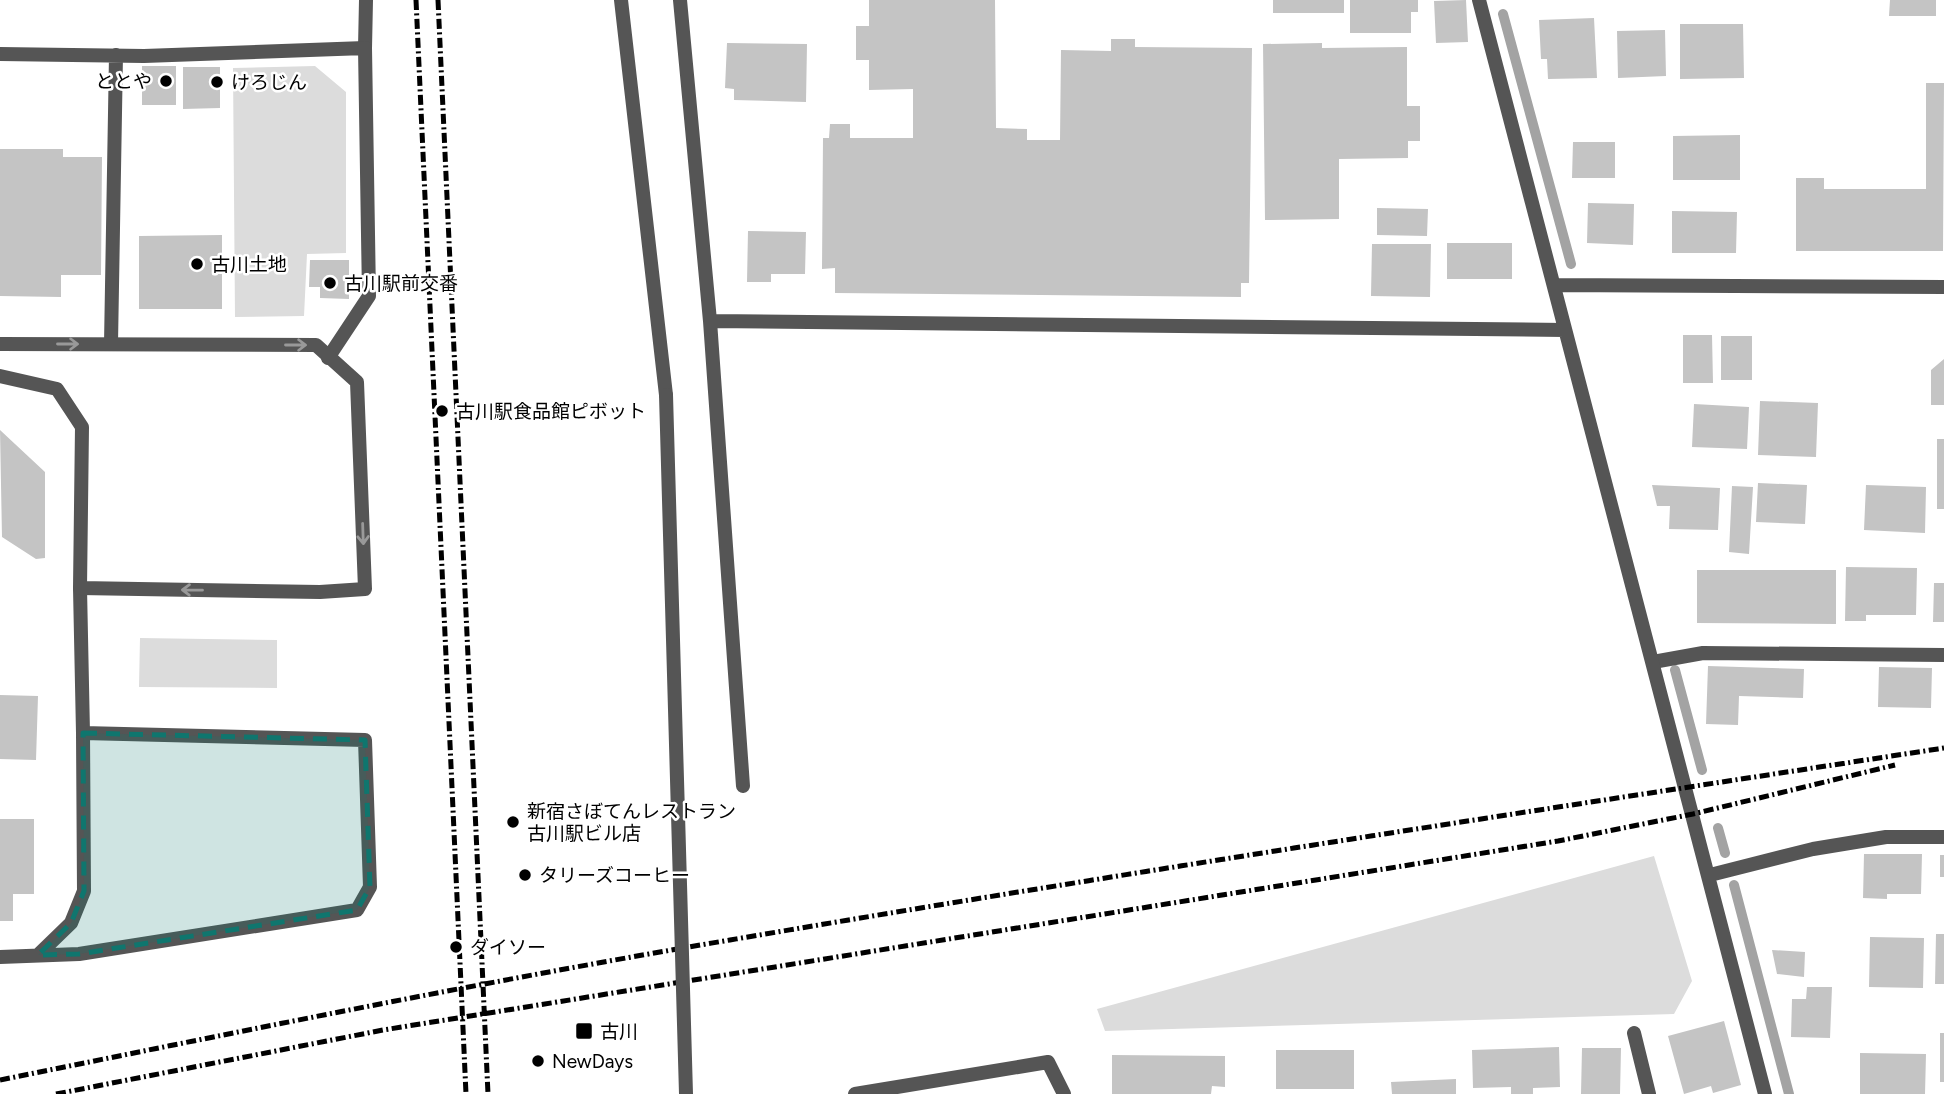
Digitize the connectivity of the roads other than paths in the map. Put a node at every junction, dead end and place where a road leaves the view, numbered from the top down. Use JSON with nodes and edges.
{"nodes":[{"id":1,"x":366,"y":0,"type":"edge"},
{"id":2,"x":621,"y":0,"type":"edge"},
{"id":3,"x":680,"y":0,"type":"edge"},
{"id":4,"x":1479,"y":0,"type":"edge"},
{"id":5,"x":365,"y":48,"type":"junction"},
{"id":6,"x":0,"y":54,"type":"edge"},
{"id":7,"x":116,"y":55,"type":"junction"},
{"id":8,"x":1554,"y":285,"type":"junction"},
{"id":9,"x":1944,"y":286,"type":"edge"},
{"id":10,"x":710,"y":321,"type":"junction"},
{"id":11,"x":1565,"y":330,"type":"junction"},
{"id":12,"x":0,"y":344,"type":"edge"},
{"id":13,"x":111,"y":344,"type":"junction"},
{"id":14,"x":328,"y":358,"type":"junction"},
{"id":15,"x":0,"y":376,"type":"edge"},
{"id":16,"x":80,"y":588,"type":"junction"},
{"id":17,"x":1944,"y":655,"type":"edge"},
{"id":18,"x":1653,"y":662,"type":"junction"},
{"id":19,"x":83,"y":733,"type":"junction"},
{"id":20,"x":743,"y":786,"type":"dead end"},
{"id":21,"x":1944,"y":837,"type":"edge"},
{"id":22,"x":1710,"y":875,"type":"junction"},
{"id":23,"x":38,"y":955,"type":"junction"},
{"id":24,"x":0,"y":957,"type":"edge"},
{"id":25,"x":1634,"y":1033,"type":"dead end"},
{"id":26,"x":686,"y":1094,"type":"edge"},
{"id":27,"x":855,"y":1094,"type":"edge"},
{"id":28,"x":1063,"y":1094,"type":"edge"},
{"id":29,"x":1649,"y":1094,"type":"edge"},
{"id":30,"x":1765,"y":1094,"type":"edge"}],
"edges":[{"from":1,"to":5,"type":"street"},
{"from":2,"to":26,"type":"street","bridge":true},
{"from":3,"to":10,"type":"street"},
{"from":4,"to":8,"type":"street"},
{"from":5,"to":7,"type":"street"},
{"from":5,"to":14,"type":"street"},
{"from":6,"to":7,"type":"street"},
{"from":7,"to":13,"type":"street"},
{"from":8,"to":9,"type":"street"},
{"from":8,"to":11,"type":"street"},
{"from":10,"to":11,"type":"street"},
{"from":10,"to":20,"type":"street"},
{"from":11,"to":18,"type":"street"},
{"from":12,"to":13,"type":"street","one_way":true},
{"from":13,"to":14,"type":"street","one_way":true},
{"from":14,"to":16,"type":"street","one_way":true},
{"from":15,"to":16,"type":"street"},
{"from":16,"to":19,"type":"street"},
{"from":17,"to":18,"type":"street"},
{"from":18,"to":22,"type":"street"},
{"from":19,"to":23,"type":"street"},
{"from":19,"to":23,"type":"street"},
{"from":21,"to":22,"type":"street"},
{"from":22,"to":30,"type":"street"},
{"from":23,"to":24,"type":"street"},
{"from":25,"to":29,"type":"street"},
{"from":27,"to":28,"type":"street"}]}
